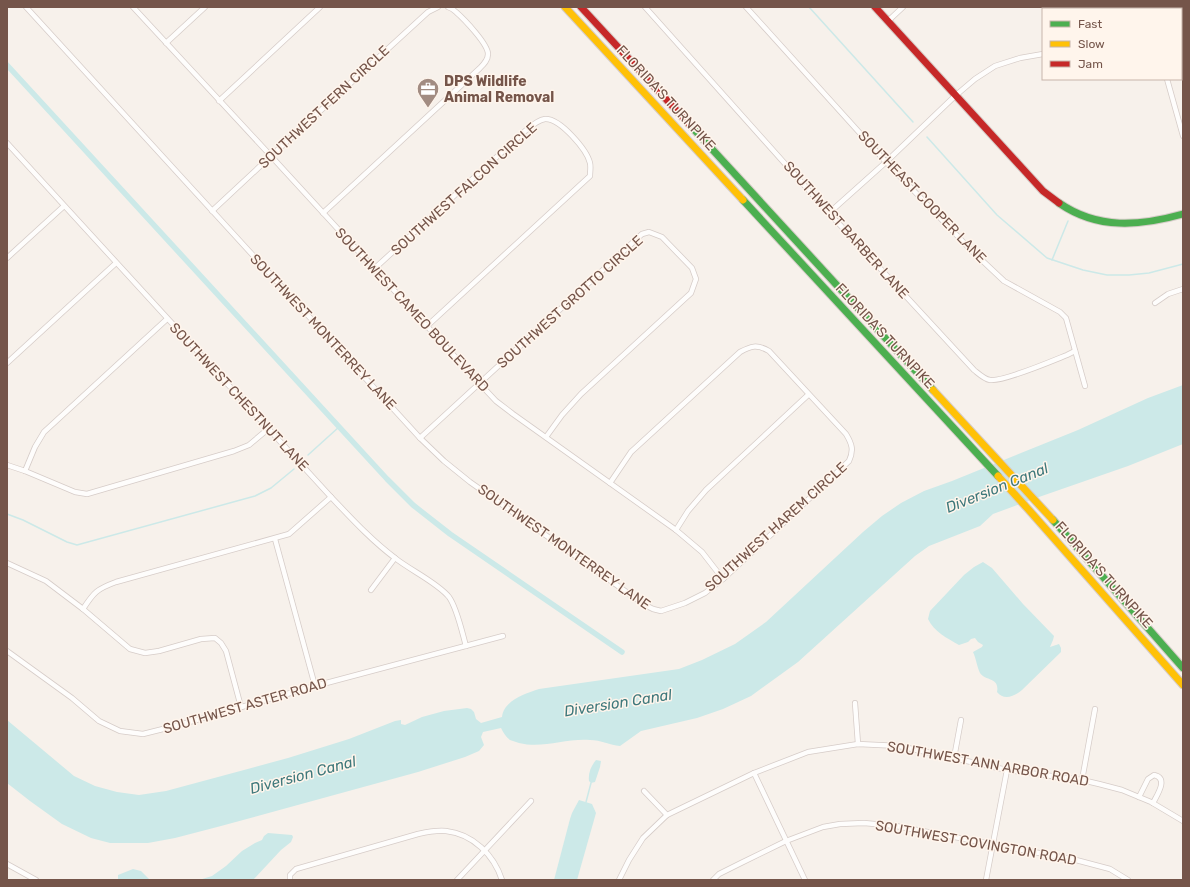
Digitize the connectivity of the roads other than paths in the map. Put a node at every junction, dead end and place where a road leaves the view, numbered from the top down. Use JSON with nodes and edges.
{"nodes":[{"id":1,"x":26,"y":7,"type":"edge"},
{"id":2,"x":133,"y":7,"type":"edge"},
{"id":3,"x":205,"y":7,"type":"edge"},
{"id":4,"x":320,"y":7,"type":"edge"},
{"id":5,"x":438,"y":7,"type":"edge"},
{"id":6,"x":448,"y":7,"type":"edge"},
{"id":7,"x":565,"y":7,"type":"edge"},
{"id":8,"x":581,"y":7,"type":"edge"},
{"id":9,"x":645,"y":7,"type":"edge"},
{"id":10,"x":746,"y":7,"type":"edge"},
{"id":11,"x":875,"y":7,"type":"edge"},
{"id":12,"x":904,"y":7,"type":"edge"},
{"id":13,"x":888,"y":21,"type":"junction"},
{"id":14,"x":166,"y":43,"type":"junction"},
{"id":15,"x":1042,"y":54,"type":"edge"},
{"id":16,"x":1167,"y":80,"type":"edge"},
{"id":17,"x":955,"y":96,"type":"junction"},
{"id":18,"x":219,"y":101,"type":"junction"},
{"id":19,"x":1183,"y":133,"type":"edge"},
{"id":20,"x":7,"y":143,"type":"edge"},
{"id":21,"x":11,"y":148,"type":"junction"},
{"id":22,"x":7,"y":152,"type":"edge"},
{"id":23,"x":271,"y":156,"type":"junction"},
{"id":24,"x":886,"y":162,"type":"junction"},
{"id":25,"x":64,"y":206,"type":"junction"},
{"id":26,"x":212,"y":211,"type":"junction"},
{"id":27,"x":323,"y":213,"type":"junction"},
{"id":28,"x":829,"y":213,"type":"junction"},
{"id":29,"x":1183,"y":214,"type":"edge"},
{"id":30,"x":7,"y":258,"type":"edge"},
{"id":31,"x":116,"y":263,"type":"junction"},
{"id":32,"x":374,"y":269,"type":"junction"},
{"id":33,"x":1183,"y":289,"type":"edge"},
{"id":34,"x":1155,"y":303,"type":"dead end"},
{"id":35,"x":167,"y":320,"type":"junction"},
{"id":36,"x":426,"y":327,"type":"junction"},
{"id":37,"x":1075,"y":351,"type":"junction"},
{"id":38,"x":7,"y":363,"type":"edge"},
{"id":39,"x":480,"y":384,"type":"junction"},
{"id":40,"x":1085,"y":386,"type":"dead end"},
{"id":41,"x":808,"y":395,"type":"junction"},
{"id":42,"x":268,"y":429,"type":"junction"},
{"id":43,"x":546,"y":437,"type":"junction"},
{"id":44,"x":420,"y":438,"type":"junction"},
{"id":45,"x":7,"y":465,"type":"edge"},
{"id":46,"x":25,"y":471,"type":"junction"},
{"id":47,"x":610,"y":483,"type":"junction"},
{"id":48,"x":331,"y":497,"type":"junction"},
{"id":49,"x":676,"y":530,"type":"junction"},
{"id":50,"x":275,"y":539,"type":"junction"},
{"id":51,"x":395,"y":558,"type":"junction"},
{"id":52,"x":7,"y":565,"type":"edge"},
{"id":53,"x":723,"y":579,"type":"junction"},
{"id":54,"x":371,"y":590,"type":"dead end"},
{"id":55,"x":83,"y":609,"type":"junction"},
{"id":56,"x":660,"y":611,"type":"joint"},
{"id":57,"x":503,"y":636,"type":"dead end"},
{"id":58,"x":466,"y":646,"type":"junction"},
{"id":59,"x":7,"y":651,"type":"edge"},
{"id":60,"x":1183,"y":668,"type":"edge"},
{"id":61,"x":1183,"y":685,"type":"edge"},
{"id":62,"x":315,"y":686,"type":"junction"},
{"id":63,"x":855,"y":703,"type":"dead end"},
{"id":64,"x":241,"y":707,"type":"junction"},
{"id":65,"x":1095,"y":709,"type":"dead end"},
{"id":66,"x":961,"y":720,"type":"dead end"},
{"id":67,"x":858,"y":744,"type":"junction"},
{"id":68,"x":954,"y":758,"type":"junction"},
{"id":69,"x":1007,"y":770,"type":"junction"},
{"id":70,"x":754,"y":773,"type":"junction"},
{"id":71,"x":1082,"y":780,"type":"junction"},
{"id":72,"x":644,"y":791,"type":"dead end"},
{"id":73,"x":1139,"y":797,"type":"junction"},
{"id":74,"x":531,"y":801,"type":"dead end"},
{"id":75,"x":1153,"y":803,"type":"junction"},
{"id":76,"x":667,"y":816,"type":"junction"},
{"id":77,"x":1183,"y":821,"type":"edge"},
{"id":78,"x":786,"y":841,"type":"junction"},
{"id":79,"x":993,"y":844,"type":"junction"},
{"id":80,"x":484,"y":850,"type":"junction"},
{"id":81,"x":7,"y":864,"type":"edge"},
{"id":82,"x":290,"y":879,"type":"edge"},
{"id":83,"x":36,"y":880,"type":"edge"},
{"id":84,"x":457,"y":880,"type":"edge"},
{"id":85,"x":502,"y":880,"type":"edge"},
{"id":86,"x":619,"y":880,"type":"edge"},
{"id":87,"x":713,"y":880,"type":"edge"},
{"id":88,"x":805,"y":880,"type":"edge"},
{"id":89,"x":986,"y":880,"type":"edge"},
{"id":90,"x":1128,"y":880,"type":"edge"}],
"edges":[{"from":1,"to":26,"type":"street","name":"SOUTHWEST MONTERREY LANE"},
{"from":2,"to":14,"type":"street","name":"SOUTHWEST CAMEO BOULEVARD"},
{"from":3,"to":14,"type":"street"},
{"from":4,"to":18,"type":"street"},
{"from":5,"to":23,"type":"street","name":"SOUTHWEST FERN CIRCLE"},
{"from":6,"to":27,"type":"street"},
{"from":7,"to":61,"type":"main road","name":"FLORIDA'S TURNPIKE"},
{"from":8,"to":60,"type":"main road","name":"FLORIDA'S TURNPIKE"},
{"from":9,"to":28,"type":"street","name":"SOUTHWEST BARBER LANE"},
{"from":10,"to":24,"type":"street","name":"SOUTHEAST COOPER LANE"},
{"from":11,"to":13,"type":"main road"},
{"from":12,"to":13,"type":"street"},
{"from":13,"to":17,"type":"main road"},
{"from":14,"to":18,"type":"street","name":"SOUTHWEST CAMEO BOULEVARD"},
{"from":15,"to":17,"type":"street"},
{"from":16,"to":19,"type":"street"},
{"from":17,"to":24,"type":"street"},
{"from":17,"to":29,"type":"main road"},
{"from":18,"to":23,"type":"street","name":"SOUTHWEST CAMEO BOULEVARD"},
{"from":20,"to":21,"type":"street","name":"SOUTHWEST CHESTNUT LANE"},
{"from":21,"to":22,"type":"street"},
{"from":21,"to":25,"type":"street","name":"SOUTHWEST CHESTNUT LANE"},
{"from":23,"to":26,"type":"street","name":"SOUTHWEST FERN CIRCLE"},
{"from":23,"to":27,"type":"street","name":"SOUTHWEST CAMEO BOULEVARD"},
{"from":24,"to":28,"type":"street"},
{"from":24,"to":37,"type":"street","name":"SOUTHEAST COOPER LANE"},
{"from":25,"to":30,"type":"street"},
{"from":25,"to":31,"type":"street","name":"SOUTHWEST CHESTNUT LANE"},
{"from":26,"to":44,"type":"street","name":"SOUTHWEST MONTERREY LANE"},
{"from":27,"to":32,"type":"street","name":"SOUTHWEST CAMEO BOULEVARD"},
{"from":28,"to":37,"type":"street","name":"SOUTHWEST BARBER LANE"},
{"from":31,"to":35,"type":"street","name":"SOUTHWEST CHESTNUT LANE"},
{"from":31,"to":38,"type":"street"},
{"from":32,"to":36,"type":"street","name":"SOUTHWEST CAMEO BOULEVARD"},
{"from":32,"to":36,"type":"street","name":"SOUTHWEST FALCON CIRCLE"},
{"from":33,"to":34,"type":"street"},
{"from":35,"to":42,"type":"street","name":"SOUTHWEST CHESTNUT LANE"},
{"from":35,"to":46,"type":"street"},
{"from":36,"to":39,"type":"street","name":"SOUTHWEST CAMEO BOULEVARD"},
{"from":37,"to":40,"type":"street","name":"SOUTHEAST COOPER LANE"},
{"from":39,"to":43,"type":"street","name":"SOUTHWEST CAMEO BOULEVARD"},
{"from":39,"to":43,"type":"street","name":"SOUTHWEST GROTTO CIRCLE"},
{"from":39,"to":44,"type":"street","name":"SOUTHWEST GROTTO CIRCLE"},
{"from":41,"to":47,"type":"street","name":"SOUTHWEST HAREM CIRCLE"},
{"from":41,"to":49,"type":"street"},
{"from":41,"to":53,"type":"street","name":"SOUTHWEST HAREM CIRCLE"},
{"from":42,"to":46,"type":"street"},
{"from":42,"to":48,"type":"street","name":"SOUTHWEST CHESTNUT LANE"},
{"from":43,"to":47,"type":"street","name":"SOUTHWEST CAMEO BOULEVARD"},
{"from":44,"to":56,"type":"street","name":"SOUTHWEST MONTERREY LANE"},
{"from":45,"to":46,"type":"street"},
{"from":47,"to":49,"type":"street","name":"SOUTHWEST CAMEO BOULEVARD"},
{"from":48,"to":50,"type":"street"},
{"from":48,"to":51,"type":"street","name":"SOUTHWEST CHESTNUT LANE"},
{"from":49,"to":53,"type":"street","name":"SOUTHWEST CAMEO BOULEVARD"},
{"from":50,"to":55,"type":"street"},
{"from":50,"to":62,"type":"street"},
{"from":51,"to":54,"type":"street"},
{"from":51,"to":58,"type":"street","name":"SOUTHWEST CHESTNUT LANE"},
{"from":52,"to":55,"type":"street"},
{"from":53,"to":56,"type":"street","name":"SOUTHWEST HAREM CIRCLE"},
{"from":55,"to":64,"type":"street"},
{"from":57,"to":58,"type":"street","name":"SOUTHWEST ASTER ROAD"},
{"from":58,"to":62,"type":"street","name":"SOUTHWEST ASTER ROAD"},
{"from":59,"to":64,"type":"street","name":"SOUTHWEST ASTER ROAD"},
{"from":62,"to":64,"type":"street","name":"SOUTHWEST ASTER ROAD"},
{"from":63,"to":67,"type":"street"},
{"from":65,"to":71,"type":"street"},
{"from":66,"to":68,"type":"street"},
{"from":67,"to":68,"type":"street","name":"SOUTHWEST ANN ARBOR ROAD"},
{"from":67,"to":70,"type":"street","name":"SOUTHWEST ANN ARBOR ROAD"},
{"from":68,"to":69,"type":"street","name":"SOUTHWEST ANN ARBOR ROAD"},
{"from":69,"to":71,"type":"street","name":"SOUTHWEST ANN ARBOR ROAD"},
{"from":69,"to":79,"type":"street"},
{"from":70,"to":76,"type":"street","name":"SOUTHWEST ANN ARBOR ROAD"},
{"from":70,"to":78,"type":"street"},
{"from":71,"to":73,"type":"street","name":"SOUTHWEST ANN ARBOR ROAD"},
{"from":72,"to":76,"type":"street"},
{"from":73,"to":75,"type":"street","name":"SOUTHWEST ANN ARBOR ROAD"},
{"from":73,"to":75,"type":"street"},
{"from":74,"to":80,"type":"street"},
{"from":75,"to":77,"type":"street","name":"SOUTHWEST ANN ARBOR ROAD"},
{"from":76,"to":86,"type":"street","name":"SOUTHWEST ANN ARBOR ROAD"},
{"from":78,"to":79,"type":"street","name":"SOUTHWEST COVINGTON ROAD"},
{"from":78,"to":87,"type":"street","name":"SOUTHWEST COVINGTON ROAD"},
{"from":78,"to":88,"type":"street"},
{"from":79,"to":89,"type":"street"},
{"from":79,"to":90,"type":"street","name":"SOUTHWEST COVINGTON ROAD"},
{"from":80,"to":82,"type":"street"},
{"from":80,"to":84,"type":"street"},
{"from":80,"to":85,"type":"street"},
{"from":81,"to":83,"type":"street"}]}
